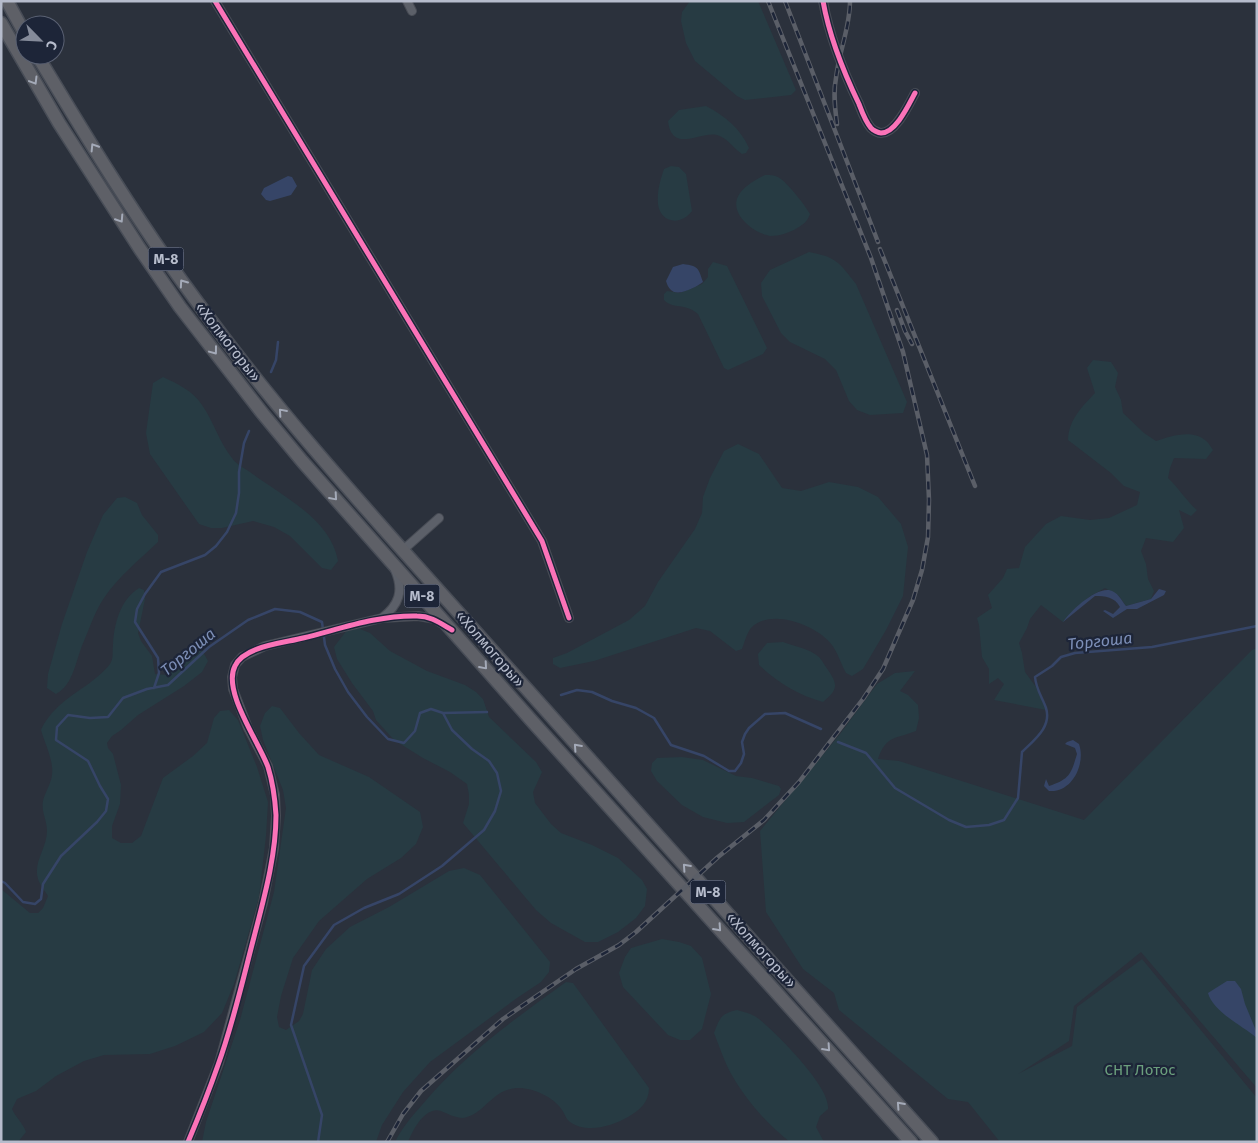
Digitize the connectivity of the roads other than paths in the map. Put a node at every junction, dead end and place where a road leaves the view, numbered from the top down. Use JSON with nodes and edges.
{"nodes":[{"id":1,"x":7,"y":1,"type":"edge"},
{"id":2,"x":215,"y":1,"type":"edge"},
{"id":3,"x":407,"y":1,"type":"edge"},
{"id":4,"x":823,"y":1,"type":"edge"},
{"id":5,"x":412,"y":12,"type":"dead end"},
{"id":6,"x":15,"y":16,"type":"edge"},
{"id":7,"x":1,"y":23,"type":"edge"},
{"id":8,"x":43,"y":65,"type":"edge"},
{"id":9,"x":915,"y":93,"type":"dead end"},
{"id":10,"x":439,"y":518,"type":"dead end"},
{"id":11,"x":403,"y":550,"type":"junction"},
{"id":12,"x":392,"y":563,"type":"junction"},
{"id":13,"x":382,"y":618,"type":"junction"},
{"id":14,"x":569,"y":618,"type":"dead end"},
{"id":15,"x":452,"y":630,"type":"junction"},
{"id":16,"x":188,"y":1142,"type":"edge"},
{"id":17,"x":911,"y":1142,"type":"edge"},
{"id":18,"x":932,"y":1142,"type":"edge"}],
"edges":[{"from":1,"to":6,"type":"highway"},
{"from":2,"to":14,"type":"street"},
{"from":3,"to":5,"type":"street"},
{"from":4,"to":9,"type":"street"},
{"from":7,"to":12,"type":"highway","name":"«Холмогоры»","number":"М-8","one_way":true},
{"from":11,"to":8,"type":"highway","name":"«Холмогоры»","number":"М-8","one_way":true},
{"from":10,"to":11,"type":"street"},
{"from":18,"to":11,"type":"highway","name":"«Холмогоры»","number":"М-8","one_way":true},
{"from":12,"to":13,"type":"street"},
{"from":12,"to":15,"type":"highway","name":"«Холмогоры»","number":"М-8"},
{"from":13,"to":15,"type":"street"},
{"from":13,"to":16,"type":"street"},
{"from":15,"to":17,"type":"highway","name":"«Холмогоры»","number":"М-8","one_way":true}]}
